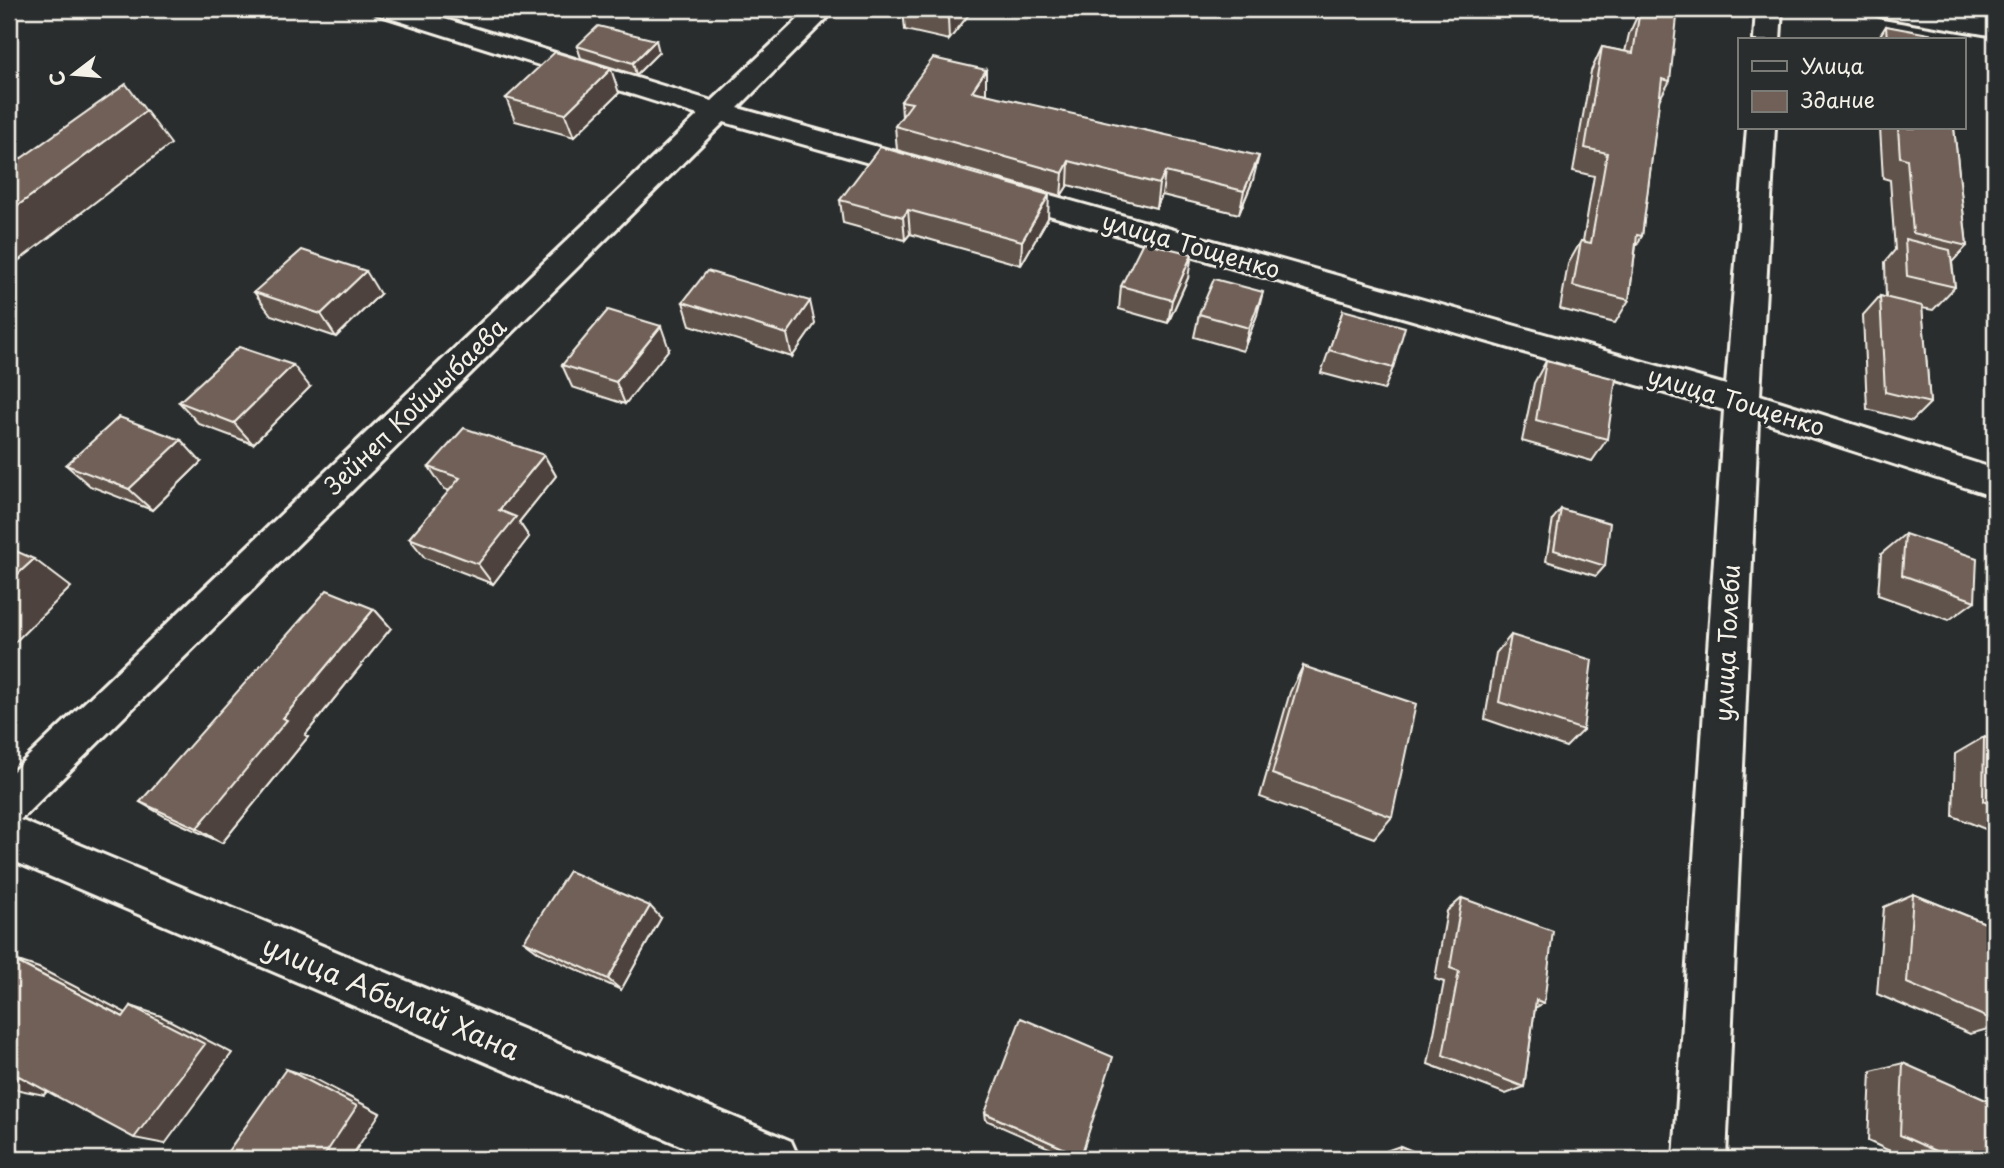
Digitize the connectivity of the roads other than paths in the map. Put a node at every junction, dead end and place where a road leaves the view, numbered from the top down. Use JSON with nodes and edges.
{"nodes":[{"id":1,"x":386,"y":9,"type":"edge"},
{"id":2,"x":823,"y":9,"type":"edge"},
{"id":3,"x":1769,"y":9,"type":"edge"},
{"id":4,"x":1883,"y":9,"type":"edge"},
{"id":5,"x":1995,"y":29,"type":"edge"},
{"id":6,"x":1767,"y":38,"type":"edge"},
{"id":7,"x":719,"y":112,"type":"junction"},
{"id":8,"x":1761,"y":130,"type":"edge"},
{"id":9,"x":1742,"y":402,"type":"junction"},
{"id":10,"x":1995,"y":483,"type":"edge"},
{"id":11,"x":9,"y":804,"type":"edge"},
{"id":12,"x":9,"y":837,"type":"edge"},
{"id":13,"x":774,"y":1159,"type":"edge"},
{"id":14,"x":1700,"y":1159,"type":"edge"}],
"edges":[{"from":1,"to":7,"type":"street","name":"улица Тощенко"},
{"from":2,"to":7,"type":"street","name":"Зейнеп Койшыбаева"},
{"from":3,"to":6,"type":"street"},
{"from":4,"to":5,"type":"street"},
{"from":7,"to":9,"type":"street","name":"улица Тощенко"},
{"from":7,"to":11,"type":"street","name":"Зейнеп Койшыбаева"},
{"from":8,"to":9,"type":"street","name":"улица Толеби"},
{"from":9,"to":10,"type":"street","name":"улица Тощенко"},
{"from":9,"to":14,"type":"street","name":"улица Толеби"},
{"from":12,"to":13,"type":"street","name":"улица Абылай Хана"}]}
